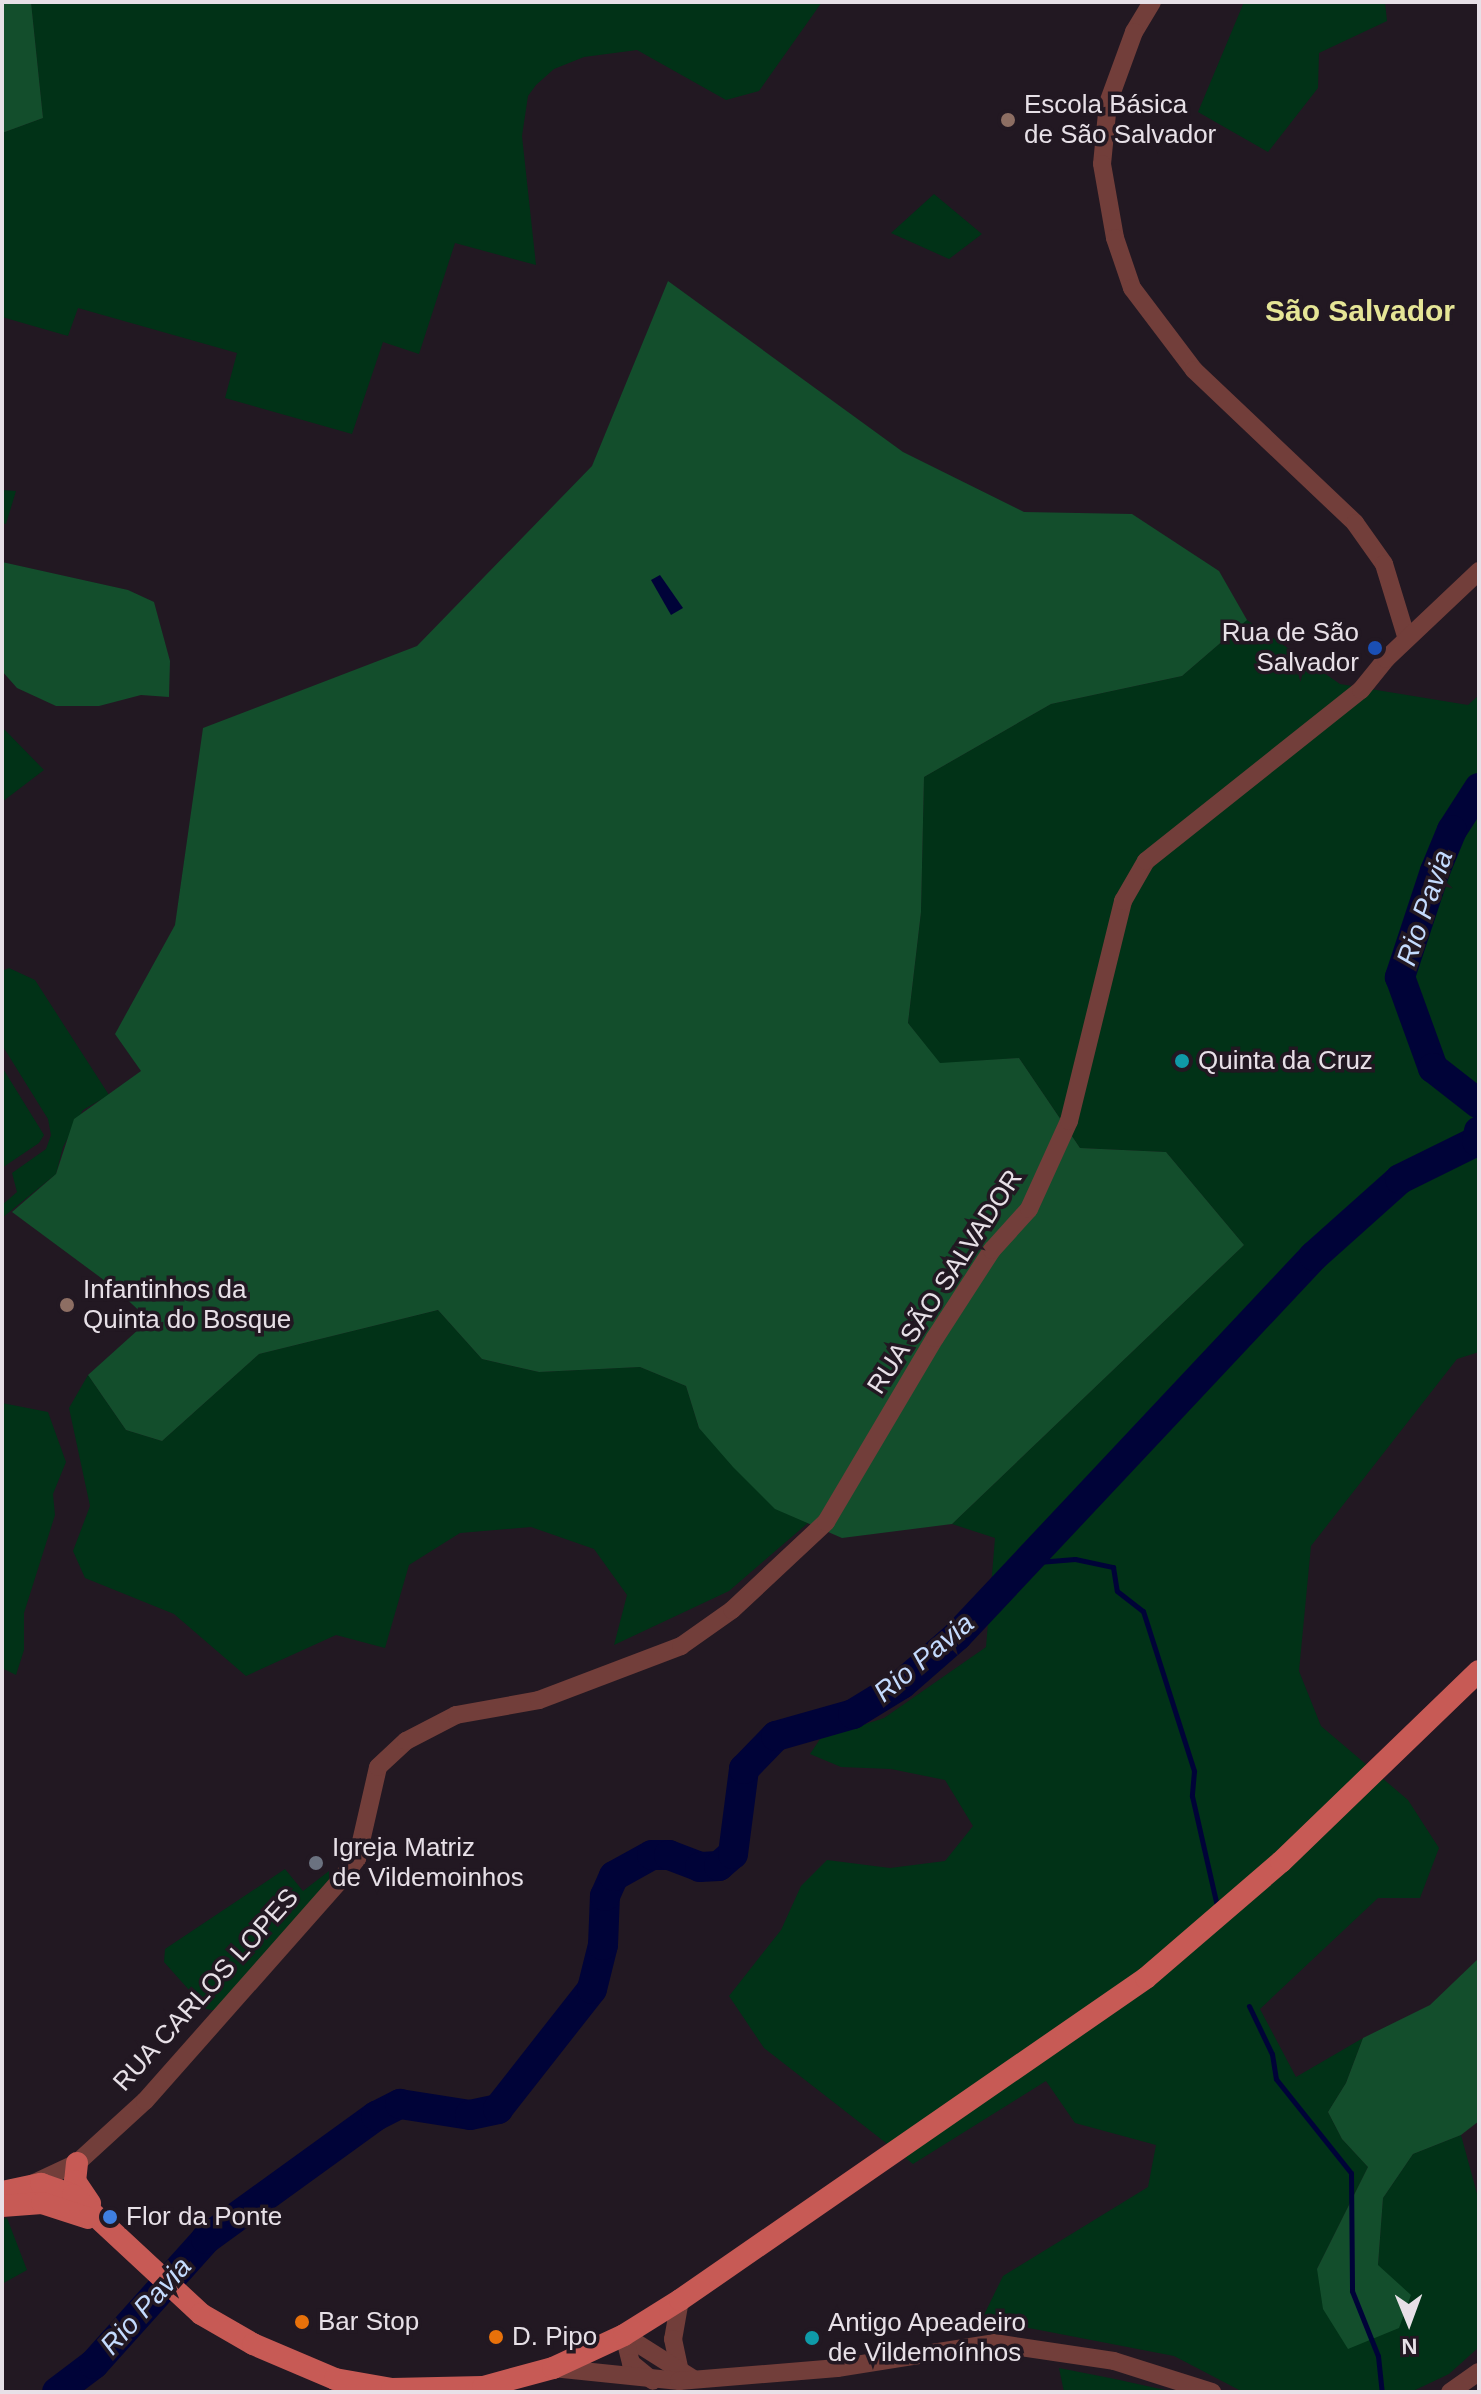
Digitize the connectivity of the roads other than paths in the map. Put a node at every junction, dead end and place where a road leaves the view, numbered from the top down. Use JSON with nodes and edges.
{"nodes":[{"id":1,"x":1152,"y":2,"type":"edge"},
{"id":2,"x":1479,"y":571,"type":"edge"},
{"id":3,"x":1407,"y":639,"type":"junction"},
{"id":4,"x":1479,"y":1671,"type":"edge"},
{"id":5,"x":368,"y":1796,"type":"joint"},
{"id":6,"x":77,"y":2163,"type":"junction"},
{"id":7,"x":38,"y":2186,"type":"junction"},
{"id":8,"x":2,"y":2192,"type":"edge"},
{"id":9,"x":2,"y":2205,"type":"edge"},
{"id":10,"x":120,"y":2236,"type":"junction"},
{"id":11,"x":680,"y":2300,"type":"junction"},
{"id":12,"x":624,"y":2335,"type":"junction"},
{"id":13,"x":553,"y":2368,"type":"junction"},
{"id":14,"x":1479,"y":2372,"type":"edge"},
{"id":15,"x":688,"y":2376,"type":"junction"},
{"id":16,"x":653,"y":2381,"type":"junction"},
{"id":17,"x":1212,"y":2392,"type":"edge"},
{"id":18,"x":1450,"y":2392,"type":"edge"}],
"edges":[{"from":1,"to":3,"type":"street"},
{"from":2,"to":3,"type":"street","name":"RUA SÃO SALVADOR"},
{"from":3,"to":5,"type":"street","name":"RUA SÃO SALVADOR"},
{"from":4,"to":11,"type":"main road"},
{"from":5,"to":6,"type":"street","name":"RUA CARLOS LOPES"},
{"from":6,"to":7,"type":"main road"},
{"from":6,"to":10,"type":"main road"},
{"from":7,"to":8,"type":"main road"},
{"from":7,"to":9,"type":"main road"},
{"from":7,"to":10,"type":"main road"},
{"from":9,"to":10,"type":"main road"},
{"from":10,"to":13,"type":"main road"},
{"from":11,"to":12,"type":"main road"},
{"from":11,"to":15,"type":"street"},
{"from":12,"to":13,"type":"main road"},
{"from":12,"to":15,"type":"street"},
{"from":12,"to":16,"type":"street"},
{"from":13,"to":16,"type":"street"},
{"from":14,"to":18,"type":"street"},
{"from":15,"to":16,"type":"street"},
{"from":15,"to":17,"type":"street"}]}
